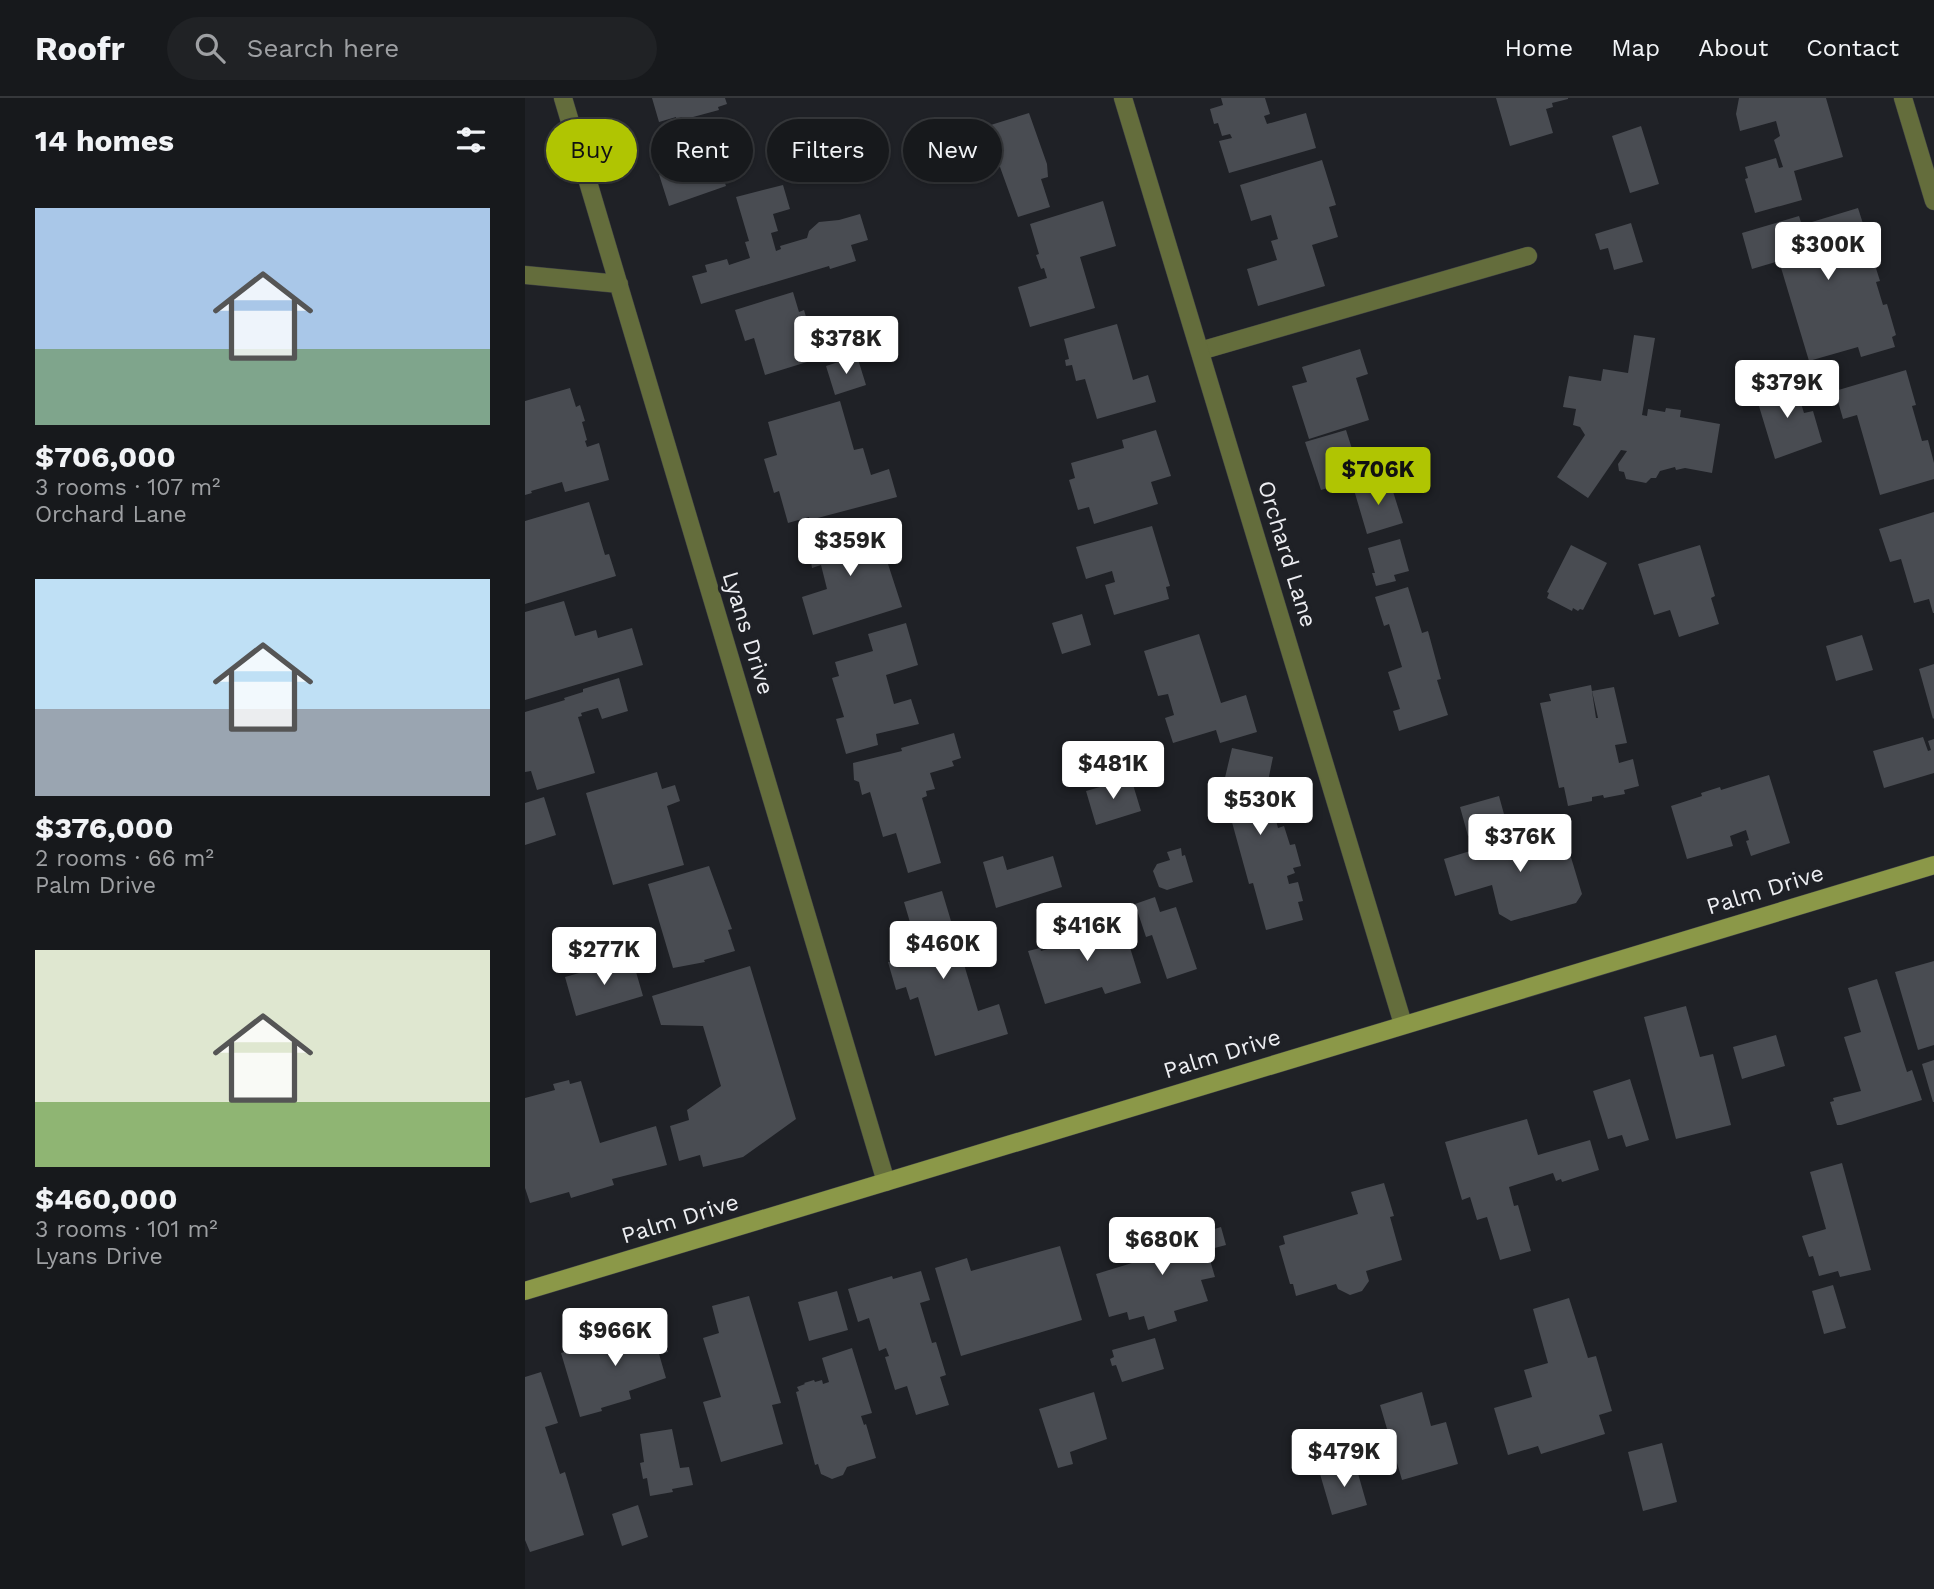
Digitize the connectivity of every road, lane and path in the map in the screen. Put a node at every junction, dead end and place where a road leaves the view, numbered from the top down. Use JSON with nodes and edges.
{"nodes":[{"id":1,"x":563,"y":98,"type":"edge"},
{"id":2,"x":1123,"y":98,"type":"edge"},
{"id":3,"x":1903,"y":98,"type":"edge"},
{"id":4,"x":1934,"y":201,"type":"edge"},
{"id":5,"x":1528,"y":256,"type":"dead end"},
{"id":6,"x":525,"y":275,"type":"edge"},
{"id":7,"x":619,"y":284,"type":"junction"},
{"id":8,"x":1200,"y":351,"type":"junction"},
{"id":9,"x":1934,"y":865,"type":"edge"},
{"id":10,"x":1403,"y":1024,"type":"junction"},
{"id":11,"x":885,"y":1182,"type":"junction"},
{"id":12,"x":525,"y":1291,"type":"edge"}],
"edges":[{"from":1,"to":7,"type":"street","name":"Lyans Drive"},
{"from":2,"to":8,"type":"street","name":"Orchard Lane"},
{"from":3,"to":4,"type":"street"},
{"from":5,"to":8,"type":"street"},
{"from":6,"to":7,"type":"street"},
{"from":7,"to":11,"type":"street","name":"Lyans Drive"},
{"from":8,"to":10,"type":"street","name":"Orchard Lane"},
{"from":9,"to":10,"type":"street","name":"Palm Drive"},
{"from":10,"to":11,"type":"street","name":"Palm Drive"},
{"from":11,"to":12,"type":"street","name":"Palm Drive"}]}
